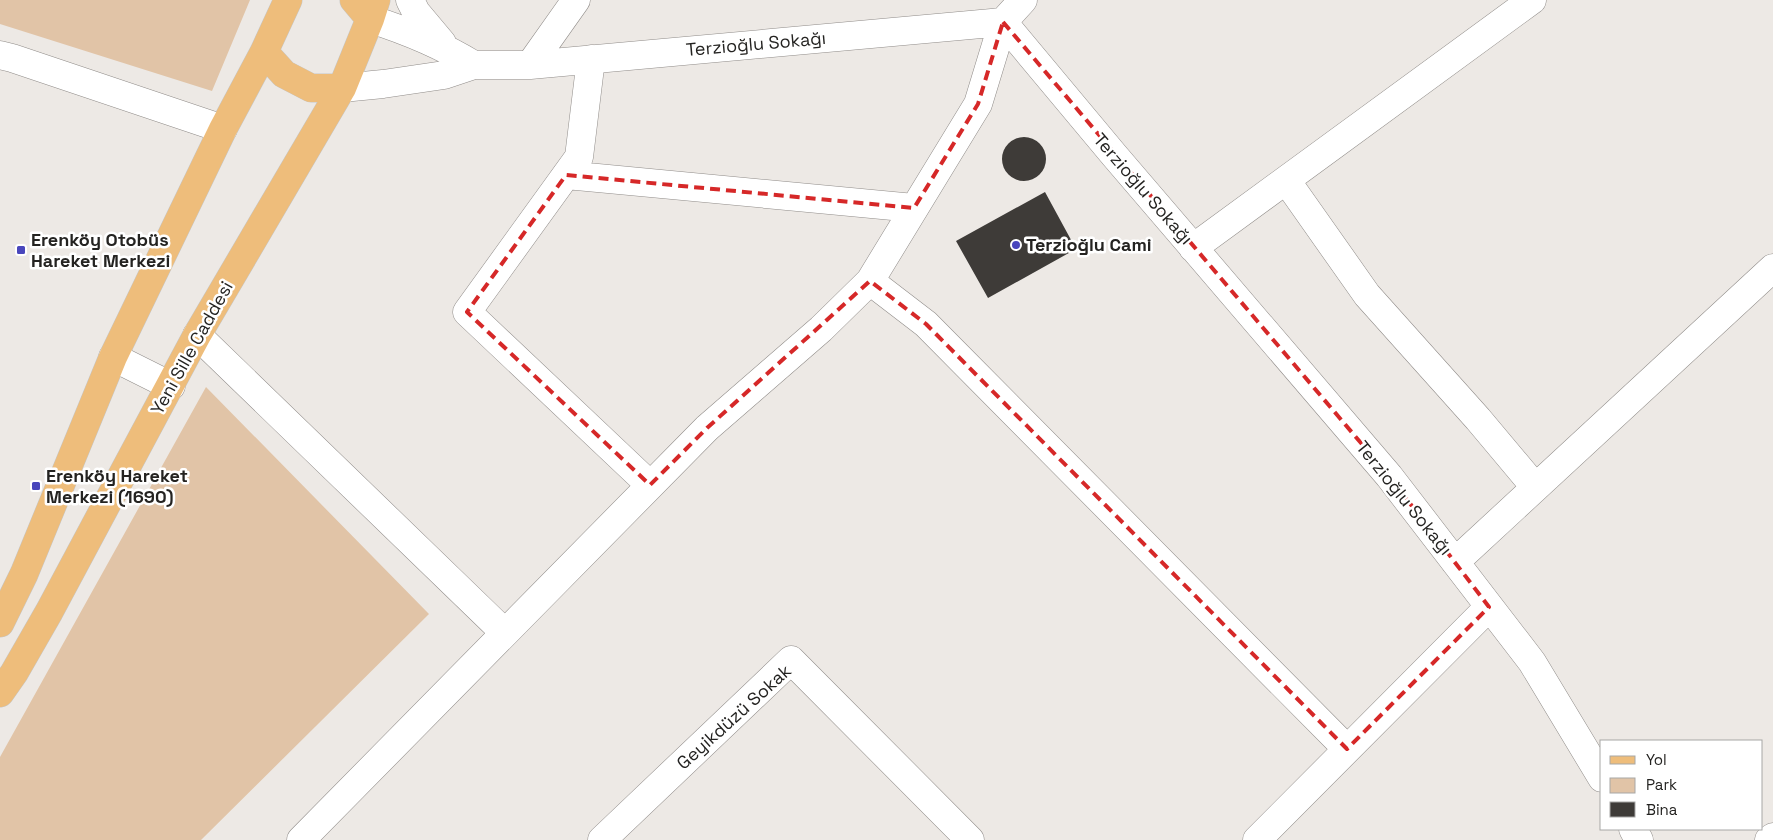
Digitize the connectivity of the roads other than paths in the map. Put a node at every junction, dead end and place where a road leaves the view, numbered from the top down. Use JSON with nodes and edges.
{"nodes":[{"id":1,"x":288,"y":0,"type":"edge"},
{"id":2,"x":410,"y":0,"type":"edge"},
{"id":3,"x":576,"y":0,"type":"edge"},
{"id":4,"x":1023,"y":0,"type":"edge"},
{"id":5,"x":1532,"y":0,"type":"edge"},
{"id":6,"x":367,"y":6,"type":"edge"},
{"id":7,"x":1003,"y":22,"type":"junction"},
{"id":8,"x":447,"y":48,"type":"junction"},
{"id":9,"x":264,"y":52,"type":"junction"},
{"id":10,"x":0,"y":55,"type":"edge"},
{"id":11,"x":592,"y":59,"type":"junction"},
{"id":12,"x":474,"y":65,"type":"junction"},
{"id":13,"x":530,"y":65,"type":"junction"},
{"id":14,"x":342,"y":88,"type":"junction"},
{"id":15,"x":223,"y":129,"type":"junction"},
{"id":16,"x":566,"y":175,"type":"junction"},
{"id":17,"x":1286,"y":180,"type":"junction"},
{"id":18,"x":914,"y":208,"type":"junction"},
{"id":19,"x":1194,"y":248,"type":"junction"},
{"id":20,"x":1773,"y":268,"type":"edge"},
{"id":21,"x":870,"y":281,"type":"junction"},
{"id":22,"x":197,"y":335,"type":"junction"},
{"id":23,"x":113,"y":356,"type":"junction"},
{"id":24,"x":171,"y":386,"type":"junction"},
{"id":25,"x":650,"y":485,"type":"junction"},
{"id":26,"x":1535,"y":487,"type":"junction"},
{"id":27,"x":1455,"y":562,"type":"junction"},
{"id":28,"x":1489,"y":607,"type":"junction"},
{"id":29,"x":0,"y":623,"type":"edge"},
{"id":30,"x":504,"y":633,"type":"junction"},
{"id":31,"x":0,"y":693,"type":"edge"},
{"id":32,"x":1347,"y":749,"type":"junction"},
{"id":33,"x":1600,"y":775,"type":"edge"},
{"id":34,"x":1773,"y":836,"type":"edge"},
{"id":35,"x":302,"y":840,"type":"edge"},
{"id":36,"x":602,"y":840,"type":"edge"},
{"id":37,"x":970,"y":840,"type":"edge"},
{"id":38,"x":1257,"y":840,"type":"edge"},
{"id":39,"x":1769,"y":840,"type":"edge"}],
"edges":[{"from":1,"to":9,"type":"main road"},
{"from":2,"to":8,"type":"street"},
{"from":3,"to":13,"type":"street"},
{"from":4,"to":7,"type":"street"},
{"from":5,"to":17,"type":"street"},
{"from":6,"to":8,"type":"street"},
{"from":6,"to":14,"type":"main road","name":"Yeni Sille Caddesi"},
{"from":7,"to":11,"type":"street","name":"Terzioğlu Sokağı"},
{"from":7,"to":18,"type":"street"},
{"from":7,"to":19,"type":"street","name":"Terzioğlu Sokağı"},
{"from":8,"to":12,"type":"street"},
{"from":9,"to":14,"type":"main road"},
{"from":9,"to":15,"type":"main road"},
{"from":10,"to":15,"type":"street"},
{"from":11,"to":13,"type":"street","name":"Terzioğlu Sokağı"},
{"from":11,"to":16,"type":"street"},
{"from":12,"to":13,"type":"street","name":"Terzioğlu Sokağı"},
{"from":12,"to":14,"type":"street"},
{"from":14,"to":22,"type":"main road","name":"Yeni Sille Caddesi"},
{"from":15,"to":23,"type":"main road"},
{"from":16,"to":18,"type":"street"},
{"from":16,"to":25,"type":"street"},
{"from":17,"to":19,"type":"street"},
{"from":17,"to":26,"type":"street"},
{"from":18,"to":21,"type":"street"},
{"from":19,"to":27,"type":"street","name":"Terzioğlu Sokağı"},
{"from":20,"to":26,"type":"street"},
{"from":21,"to":25,"type":"street"},
{"from":21,"to":32,"type":"street"},
{"from":22,"to":24,"type":"main road","name":"Yeni Sille Caddesi"},
{"from":22,"to":30,"type":"street"},
{"from":23,"to":24,"type":"street"},
{"from":23,"to":29,"type":"main road"},
{"from":24,"to":31,"type":"main road","name":"Yeni Sille Caddesi"},
{"from":25,"to":30,"type":"street"},
{"from":26,"to":27,"type":"street"},
{"from":27,"to":28,"type":"street","name":"Terzioğlu Sokağı"},
{"from":28,"to":32,"type":"street"},
{"from":28,"to":33,"type":"street","name":"Terzioğlu Sokağı"},
{"from":30,"to":35,"type":"street"},
{"from":32,"to":38,"type":"street"},
{"from":34,"to":39,"type":"street"},
{"from":36,"to":37,"type":"street","name":"Geyikdüzü Sokak"}]}
